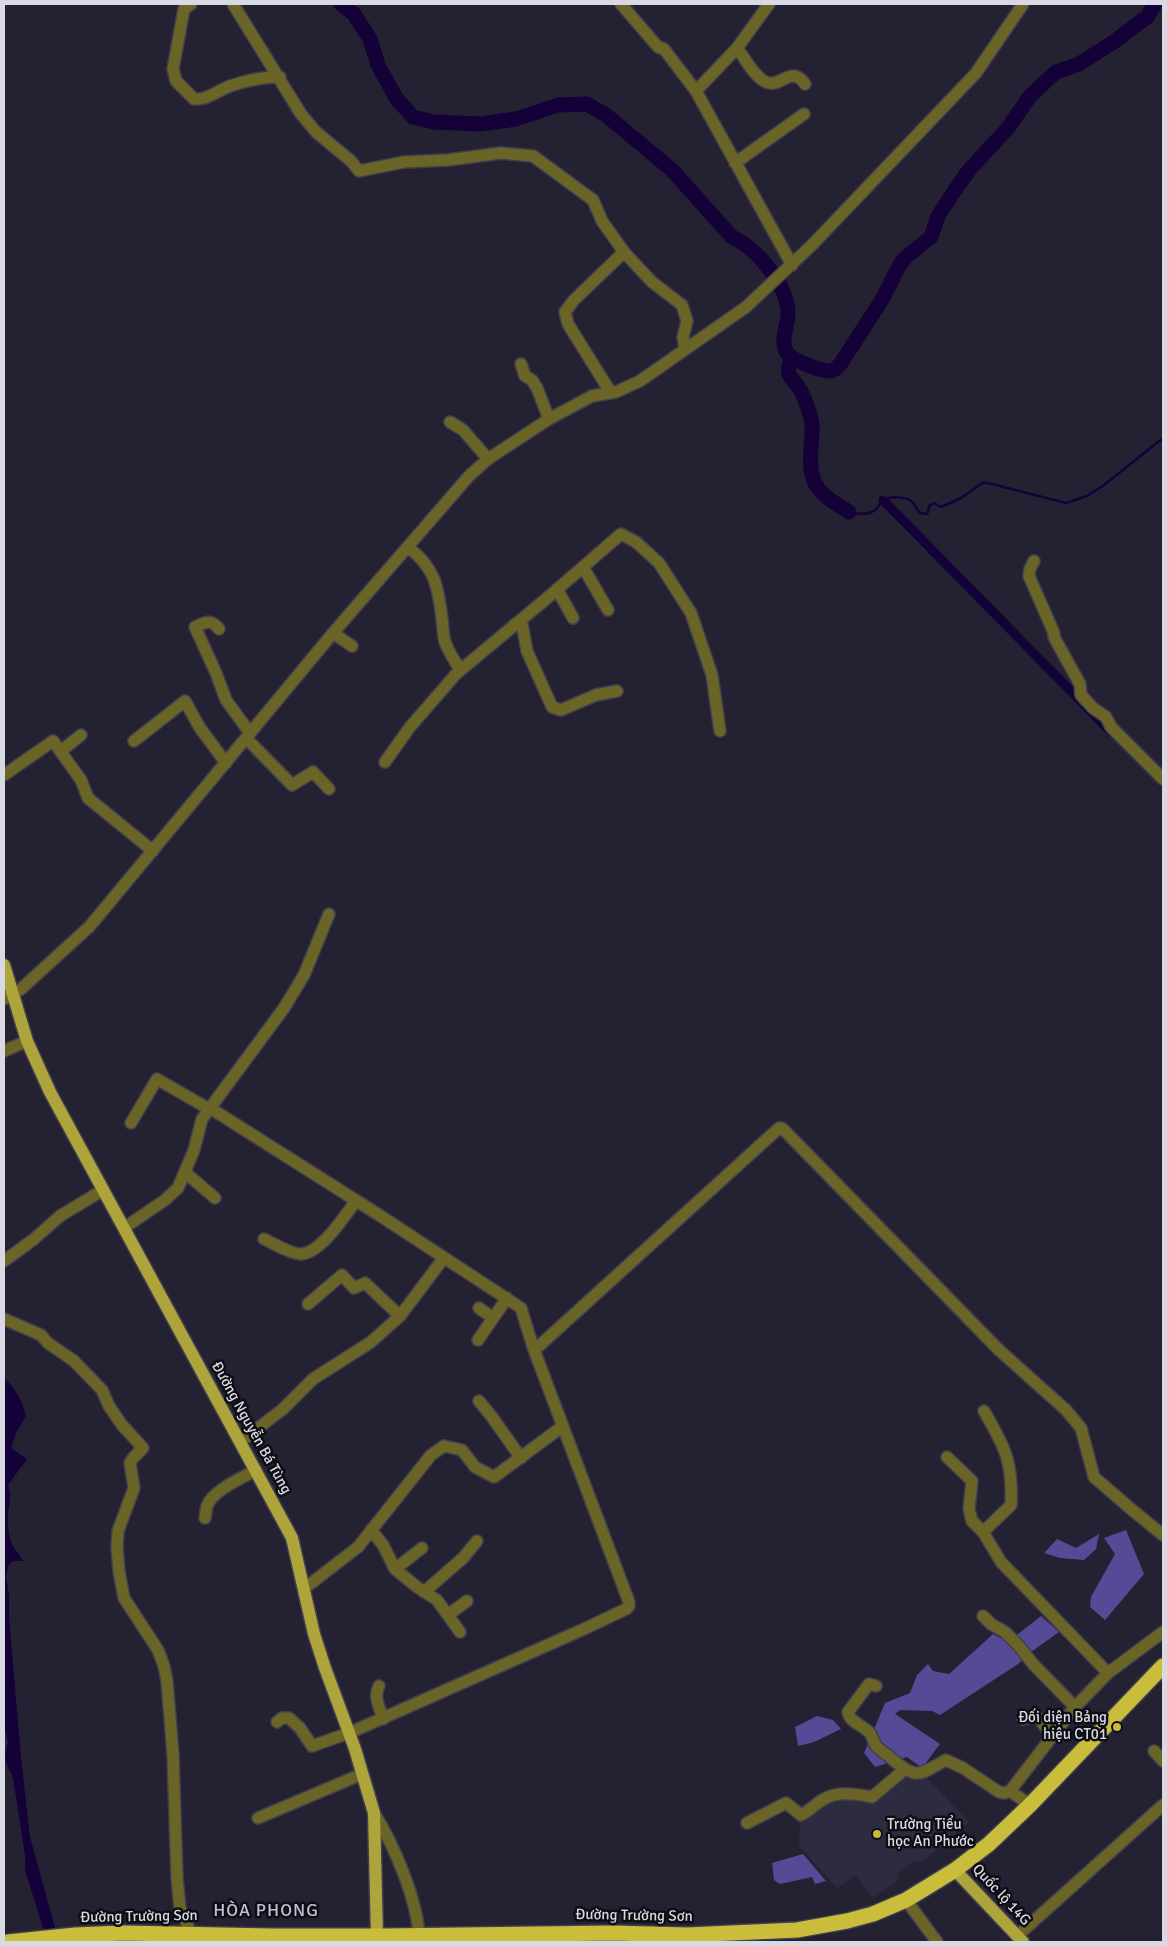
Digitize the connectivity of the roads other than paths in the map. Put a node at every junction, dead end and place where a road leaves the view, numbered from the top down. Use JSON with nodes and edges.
{"nodes":[{"id":1,"x":233,"y":4,"type":"edge"},
{"id":2,"x":620,"y":4,"type":"edge"},
{"id":3,"x":769,"y":4,"type":"edge"},
{"id":4,"x":1023,"y":4,"type":"edge"},
{"id":5,"x":185,"y":5,"type":"edge"},
{"id":6,"x":737,"y":48,"type":"junction"},
{"id":7,"x":280,"y":77,"type":"junction"},
{"id":8,"x":805,"y":84,"type":"dead end"},
{"id":9,"x":696,"y":91,"type":"junction"},
{"id":10,"x":804,"y":114,"type":"dead end"},
{"id":11,"x":735,"y":163,"type":"junction"},
{"id":12,"x":624,"y":252,"type":"junction"},
{"id":13,"x":789,"y":268,"type":"junction"},
{"id":14,"x":685,"y":348,"type":"junction"},
{"id":15,"x":521,"y":364,"type":"dead end"},
{"id":16,"x":611,"y":393,"type":"junction"},
{"id":17,"x":550,"y":419,"type":"junction"},
{"id":18,"x":450,"y":422,"type":"dead end"},
{"id":19,"x":488,"y":459,"type":"junction"},
{"id":20,"x":408,"y":547,"type":"junction"},
{"id":21,"x":1034,"y":561,"type":"dead end"},
{"id":22,"x":583,"y":567,"type":"junction"},
{"id":23,"x":557,"y":589,"type":"junction"},
{"id":24,"x":608,"y":610,"type":"dead end"},
{"id":25,"x":573,"y":618,"type":"dead end"},
{"id":26,"x":514,"y":624,"type":"junction"},
{"id":27,"x":219,"y":629,"type":"dead end"},
{"id":28,"x":334,"y":634,"type":"junction"},
{"id":29,"x":352,"y":646,"type":"dead end"},
{"id":30,"x":461,"y":670,"type":"junction"},
{"id":31,"x":617,"y":691,"type":"dead end"},
{"id":32,"x":720,"y":731,"type":"dead end"},
{"id":33,"x":81,"y":736,"type":"dead end"},
{"id":34,"x":248,"y":736,"type":"junction"},
{"id":35,"x":134,"y":741,"type":"dead end"},
{"id":36,"x":61,"y":751,"type":"junction"},
{"id":37,"x":385,"y":762,"type":"dead end"},
{"id":38,"x":226,"y":763,"type":"junction"},
{"id":39,"x":4,"y":775,"type":"edge"},
{"id":40,"x":1163,"y":779,"type":"edge"},
{"id":41,"x":329,"y":789,"type":"dead end"},
{"id":42,"x":153,"y":851,"type":"junction"},
{"id":43,"x":329,"y":914,"type":"dead end"},
{"id":44,"x":4,"y":965,"type":"edge"},
{"id":45,"x":8,"y":997,"type":"edge"},
{"id":46,"x":27,"y":1041,"type":"junction"},
{"id":47,"x":4,"y":1051,"type":"edge"},
{"id":48,"x":209,"y":1108,"type":"junction"},
{"id":49,"x":131,"y":1123,"type":"dead end"},
{"id":50,"x":186,"y":1173,"type":"junction"},
{"id":51,"x":103,"y":1190,"type":"junction"},
{"id":52,"x":215,"y":1198,"type":"dead end"},
{"id":53,"x":356,"y":1201,"type":"junction"},
{"id":54,"x":124,"y":1228,"type":"junction"},
{"id":55,"x":264,"y":1239,"type":"dead end"},
{"id":56,"x":443,"y":1259,"type":"junction"},
{"id":57,"x":4,"y":1261,"type":"edge"},
{"id":58,"x":507,"y":1298,"type":"junction"},
{"id":59,"x":308,"y":1304,"type":"dead end"},
{"id":60,"x":479,"y":1308,"type":"dead end"},
{"id":61,"x":400,"y":1316,"type":"junction"},
{"id":62,"x":493,"y":1318,"type":"junction"},
{"id":63,"x":4,"y":1319,"type":"edge"},
{"id":64,"x":478,"y":1340,"type":"dead end"},
{"id":65,"x":534,"y":1347,"type":"junction"},
{"id":66,"x":479,"y":1402,"type":"dead end"},
{"id":67,"x":984,"y":1411,"type":"dead end"},
{"id":68,"x":563,"y":1426,"type":"junction"},
{"id":69,"x":240,"y":1442,"type":"junction"},
{"id":70,"x":947,"y":1457,"type":"dead end"},
{"id":71,"x":520,"y":1458,"type":"junction"},
{"id":72,"x":256,"y":1470,"type":"junction"},
{"id":73,"x":205,"y":1518,"type":"dead end"},
{"id":74,"x":371,"y":1530,"type":"junction"},
{"id":75,"x":983,"y":1532,"type":"junction"},
{"id":76,"x":1163,"y":1535,"type":"edge"},
{"id":77,"x":478,"y":1541,"type":"dead end"},
{"id":78,"x":422,"y":1548,"type":"dead end"},
{"id":79,"x":395,"y":1569,"type":"junction"},
{"id":80,"x":305,"y":1588,"type":"junction"},
{"id":81,"x":424,"y":1592,"type":"junction"},
{"id":82,"x":467,"y":1601,"type":"dead end"},
{"id":83,"x":448,"y":1614,"type":"junction"},
{"id":84,"x":983,"y":1616,"type":"dead end"},
{"id":85,"x":460,"y":1632,"type":"dead end"},
{"id":86,"x":1163,"y":1632,"type":"edge"},
{"id":87,"x":1163,"y":1666,"type":"edge"},
{"id":88,"x":1108,"y":1673,"type":"junction"},
{"id":89,"x":379,"y":1686,"type":"dead end"},
{"id":90,"x":876,"y":1686,"type":"dead end"},
{"id":91,"x":1076,"y":1707,"type":"junction"},
{"id":92,"x":1023,"y":1716,"type":"dead end"},
{"id":93,"x":383,"y":1719,"type":"junction"},
{"id":94,"x":277,"y":1722,"type":"dead end"},
{"id":95,"x":349,"y":1733,"type":"junction"},
{"id":96,"x":1054,"y":1735,"type":"junction"},
{"id":97,"x":1154,"y":1751,"type":"dead end"},
{"id":98,"x":1163,"y":1762,"type":"edge"},
{"id":99,"x":904,"y":1770,"type":"junction"},
{"id":100,"x":362,"y":1774,"type":"junction"},
{"id":101,"x":1010,"y":1791,"type":"junction"},
{"id":102,"x":1030,"y":1805,"type":"junction"},
{"id":103,"x":1163,"y":1805,"type":"edge"},
{"id":104,"x":374,"y":1813,"type":"junction"},
{"id":105,"x":258,"y":1818,"type":"dead end"},
{"id":106,"x":747,"y":1823,"type":"dead end"},
{"id":107,"x":955,"y":1870,"type":"junction"},
{"id":108,"x":906,"y":1900,"type":"junction"},
{"id":109,"x":188,"y":1926,"type":"dead end"},
{"id":110,"x":419,"y":1936,"type":"junction"},
{"id":111,"x":375,"y":1939,"type":"edge"},
{"id":112,"x":1020,"y":1939,"type":"edge"},
{"id":113,"x":12,"y":1941,"type":"edge"},
{"id":114,"x":937,"y":1942,"type":"edge"}],
"edges":[{"from":1,"to":7,"type":"street"},
{"from":2,"to":9,"type":"street"},
{"from":3,"to":6,"type":"street"},
{"from":4,"to":13,"type":"street"},
{"from":5,"to":7,"type":"street"},
{"from":6,"to":8,"type":"street"},
{"from":6,"to":9,"type":"street"},
{"from":7,"to":12,"type":"street"},
{"from":9,"to":11,"type":"street"},
{"from":10,"to":11,"type":"street"},
{"from":11,"to":13,"type":"street"},
{"from":12,"to":14,"type":"street"},
{"from":12,"to":16,"type":"street"},
{"from":13,"to":14,"type":"street"},
{"from":14,"to":16,"type":"street"},
{"from":15,"to":17,"type":"street"},
{"from":16,"to":17,"type":"street"},
{"from":17,"to":19,"type":"street"},
{"from":18,"to":19,"type":"street"},
{"from":19,"to":20,"type":"street"},
{"from":20,"to":28,"type":"street"},
{"from":20,"to":30,"type":"street"},
{"from":21,"to":40,"type":"street"},
{"from":22,"to":23,"type":"street"},
{"from":22,"to":24,"type":"street"},
{"from":22,"to":32,"type":"street"},
{"from":23,"to":25,"type":"street"},
{"from":23,"to":26,"type":"street"},
{"from":26,"to":30,"type":"street"},
{"from":26,"to":31,"type":"street"},
{"from":27,"to":34,"type":"street"},
{"from":28,"to":29,"type":"street"},
{"from":28,"to":34,"type":"street"},
{"from":30,"to":37,"type":"street"},
{"from":33,"to":36,"type":"street"},
{"from":34,"to":38,"type":"street"},
{"from":34,"to":41,"type":"street"},
{"from":35,"to":38,"type":"street"},
{"from":36,"to":39,"type":"street"},
{"from":36,"to":42,"type":"street"},
{"from":38,"to":42,"type":"street"},
{"from":42,"to":45,"type":"street"},
{"from":43,"to":48,"type":"street"},
{"from":44,"to":45,"type":"main road","name":"Đường Nguyễn Bá Tùng"},
{"from":45,"to":46,"type":"main road","name":"Đường Nguyễn Bá Tùng"},
{"from":46,"to":47,"type":"street"},
{"from":46,"to":51,"type":"main road","name":"Đường Nguyễn Bá Tùng"},
{"from":48,"to":49,"type":"street"},
{"from":48,"to":50,"type":"street"},
{"from":48,"to":53,"type":"street"},
{"from":50,"to":52,"type":"street"},
{"from":50,"to":54,"type":"street"},
{"from":51,"to":54,"type":"main road","name":"Đường Nguyễn Bá Tùng"},
{"from":51,"to":57,"type":"street"},
{"from":53,"to":55,"type":"street"},
{"from":53,"to":56,"type":"street"},
{"from":54,"to":69,"type":"main road","name":"Đường Nguyễn Bá Tùng"},
{"from":56,"to":58,"type":"street"},
{"from":56,"to":61,"type":"street"},
{"from":58,"to":62,"type":"street"},
{"from":58,"to":65,"type":"street"},
{"from":59,"to":61,"type":"street"},
{"from":60,"to":62,"type":"street"},
{"from":61,"to":69,"type":"street"},
{"from":62,"to":64,"type":"street"},
{"from":63,"to":109,"type":"street"},
{"from":65,"to":68,"type":"street"},
{"from":65,"to":76,"type":"street"},
{"from":66,"to":71,"type":"street"},
{"from":67,"to":75,"type":"street"},
{"from":68,"to":71,"type":"street"},
{"from":68,"to":93,"type":"street"},
{"from":69,"to":72,"type":"main road","name":"Đường Nguyễn Bá Tùng"},
{"from":70,"to":75,"type":"street"},
{"from":71,"to":74,"type":"street"},
{"from":72,"to":73,"type":"street"},
{"from":72,"to":80,"type":"main road","name":"Đường Nguyễn Bá Tùng"},
{"from":74,"to":79,"type":"street"},
{"from":74,"to":80,"type":"street"},
{"from":75,"to":88,"type":"street"},
{"from":77,"to":81,"type":"street"},
{"from":78,"to":79,"type":"street"},
{"from":79,"to":81,"type":"street"},
{"from":80,"to":95,"type":"main road","name":"Đường Nguyễn Bá Tùng"},
{"from":81,"to":83,"type":"street"},
{"from":82,"to":83,"type":"street"},
{"from":83,"to":85,"type":"street"},
{"from":84,"to":91,"type":"street"},
{"from":86,"to":88,"type":"street"},
{"from":87,"to":102,"type":"highway","name":"Đường Trường Sơn"},
{"from":88,"to":91,"type":"street"},
{"from":89,"to":93,"type":"street"},
{"from":90,"to":99,"type":"street"},
{"from":91,"to":96,"type":"street"},
{"from":92,"to":96,"type":"street"},
{"from":93,"to":95,"type":"street"},
{"from":94,"to":95,"type":"street"},
{"from":95,"to":100,"type":"main road","name":"Đường Nguyễn Bá Tùng"},
{"from":96,"to":101,"type":"street"},
{"from":97,"to":98,"type":"street"},
{"from":99,"to":101,"type":"street"},
{"from":99,"to":106,"type":"street"},
{"from":100,"to":104,"type":"main road","name":"Đường Nguyễn Bá Tùng"},
{"from":100,"to":105,"type":"street"},
{"from":101,"to":102,"type":"street"},
{"from":102,"to":107,"type":"highway","name":"Đường Trường Sơn"},
{"from":103,"to":112,"type":"street"},
{"from":104,"to":110,"type":"street"},
{"from":104,"to":111,"type":"main road","name":"Đường Nguyễn Bá Tùng"},
{"from":107,"to":108,"type":"highway","name":"Đường Trường Sơn"},
{"from":107,"to":112,"type":"main road","name":"Quốc lộ 14G"},
{"from":108,"to":110,"type":"highway","name":"Đường Trường Sơn"},
{"from":108,"to":114,"type":"street"},
{"from":110,"to":111,"type":"highway","name":"Đường Trường Sơn"},
{"from":111,"to":113,"type":"highway","name":"Đường Trường Sơn"}]}
